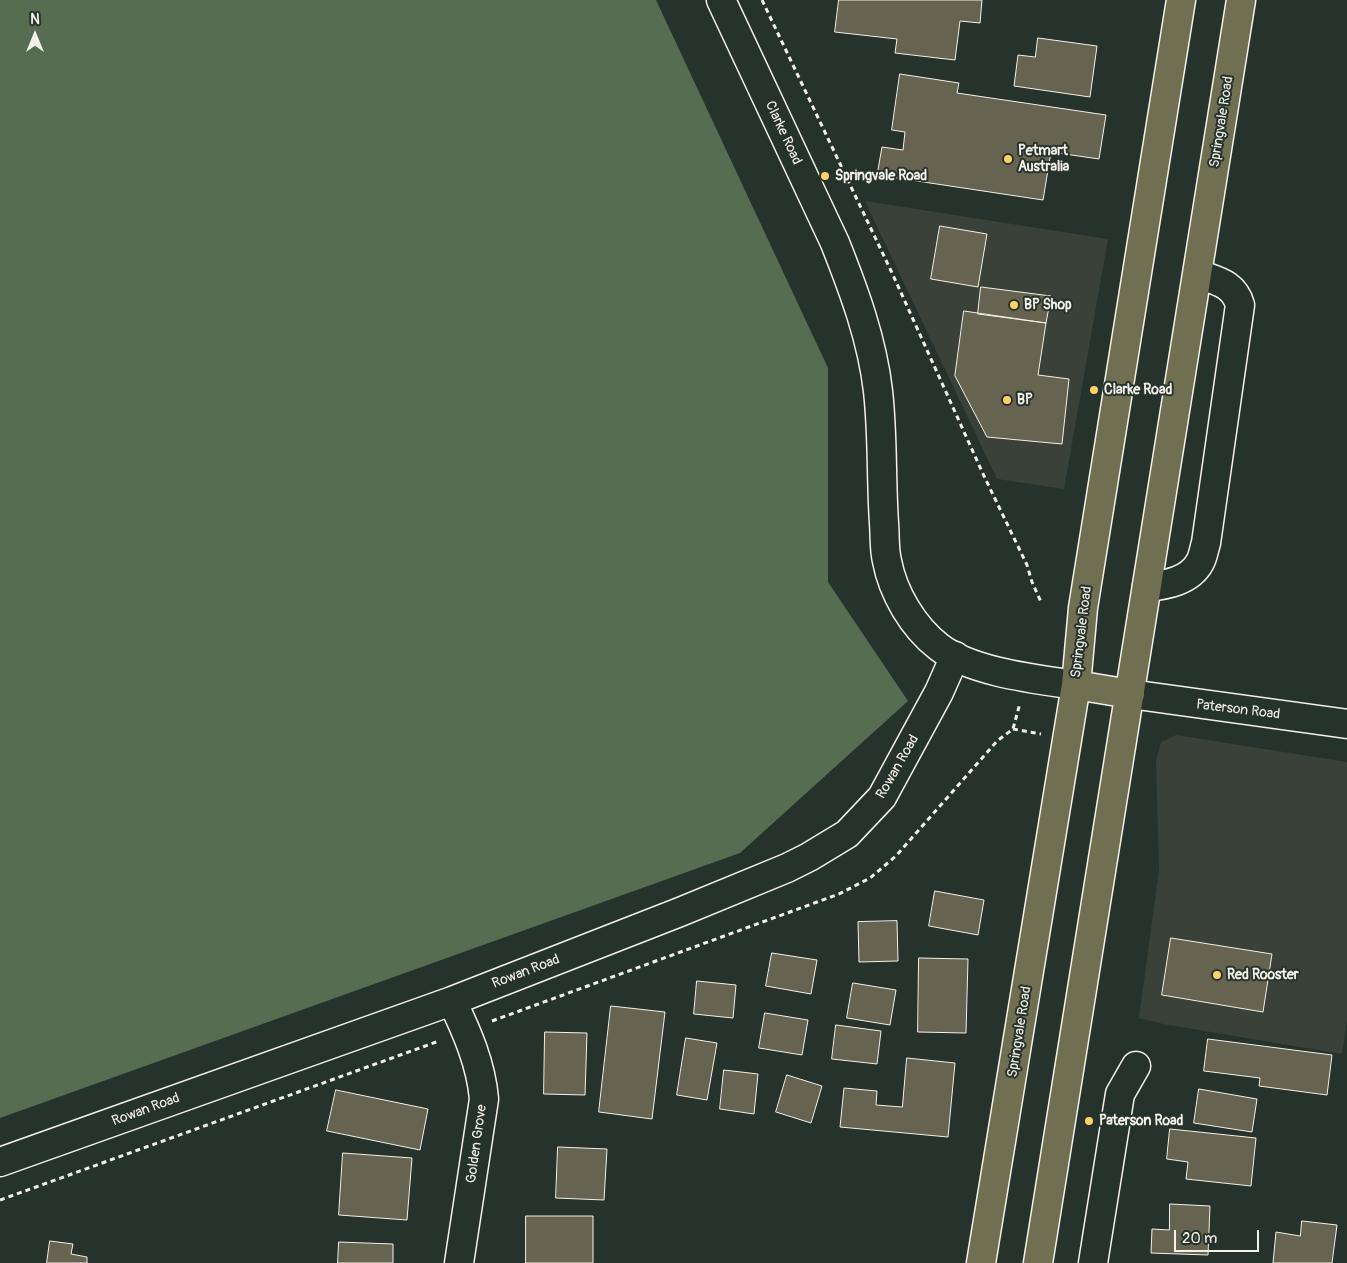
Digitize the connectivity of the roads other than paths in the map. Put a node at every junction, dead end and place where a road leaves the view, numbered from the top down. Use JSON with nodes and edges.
{"nodes":[{"id":1,"x":721,"y":0,"type":"edge"},
{"id":2,"x":1181,"y":0,"type":"edge"},
{"id":3,"x":1240,"y":0,"type":"edge"},
{"id":4,"x":1198,"y":274,"type":"junction"},
{"id":5,"x":1147,"y":587,"type":"junction"},
{"id":6,"x":955,"y":656,"type":"junction"},
{"id":7,"x":1076,"y":685,"type":"junction"},
{"id":8,"x":1130,"y":694,"type":"junction"},
{"id":9,"x":1347,"y":724,"type":"edge"},
{"id":10,"x":452,"y":1001,"type":"junction"},
{"id":11,"x":1136,"y":1066,"type":"dead end"},
{"id":12,"x":0,"y":1162,"type":"edge"},
{"id":13,"x":459,"y":1263,"type":"edge"},
{"id":14,"x":981,"y":1263,"type":"edge"},
{"id":15,"x":1038,"y":1263,"type":"edge"},
{"id":16,"x":1093,"y":1263,"type":"edge"}],
"edges":[{"from":1,"to":6,"type":"street","name":"Clarke Road"},
{"from":2,"to":7,"type":"highway","name":"Springvale Road"},
{"from":3,"to":4,"type":"highway","name":"Springvale Road"},
{"from":4,"to":5,"type":"highway","name":"Springvale Road"},
{"from":4,"to":5,"type":"street"},
{"from":5,"to":8,"type":"highway","name":"Springvale Road"},
{"from":6,"to":7,"type":"street","name":"Clarke Road"},
{"from":6,"to":10,"type":"street","name":"Rowan Road"},
{"from":7,"to":8,"type":"highway","name":"Clarke Road"},
{"from":7,"to":14,"type":"highway","name":"Springvale Road"},
{"from":8,"to":9,"type":"street","name":"Paterson Road"},
{"from":8,"to":15,"type":"highway","name":"Springvale Road"},
{"from":10,"to":12,"type":"street","name":"Rowan Road"},
{"from":10,"to":13,"type":"street","name":"Golden Grove"},
{"from":11,"to":16,"type":"street"}]}
